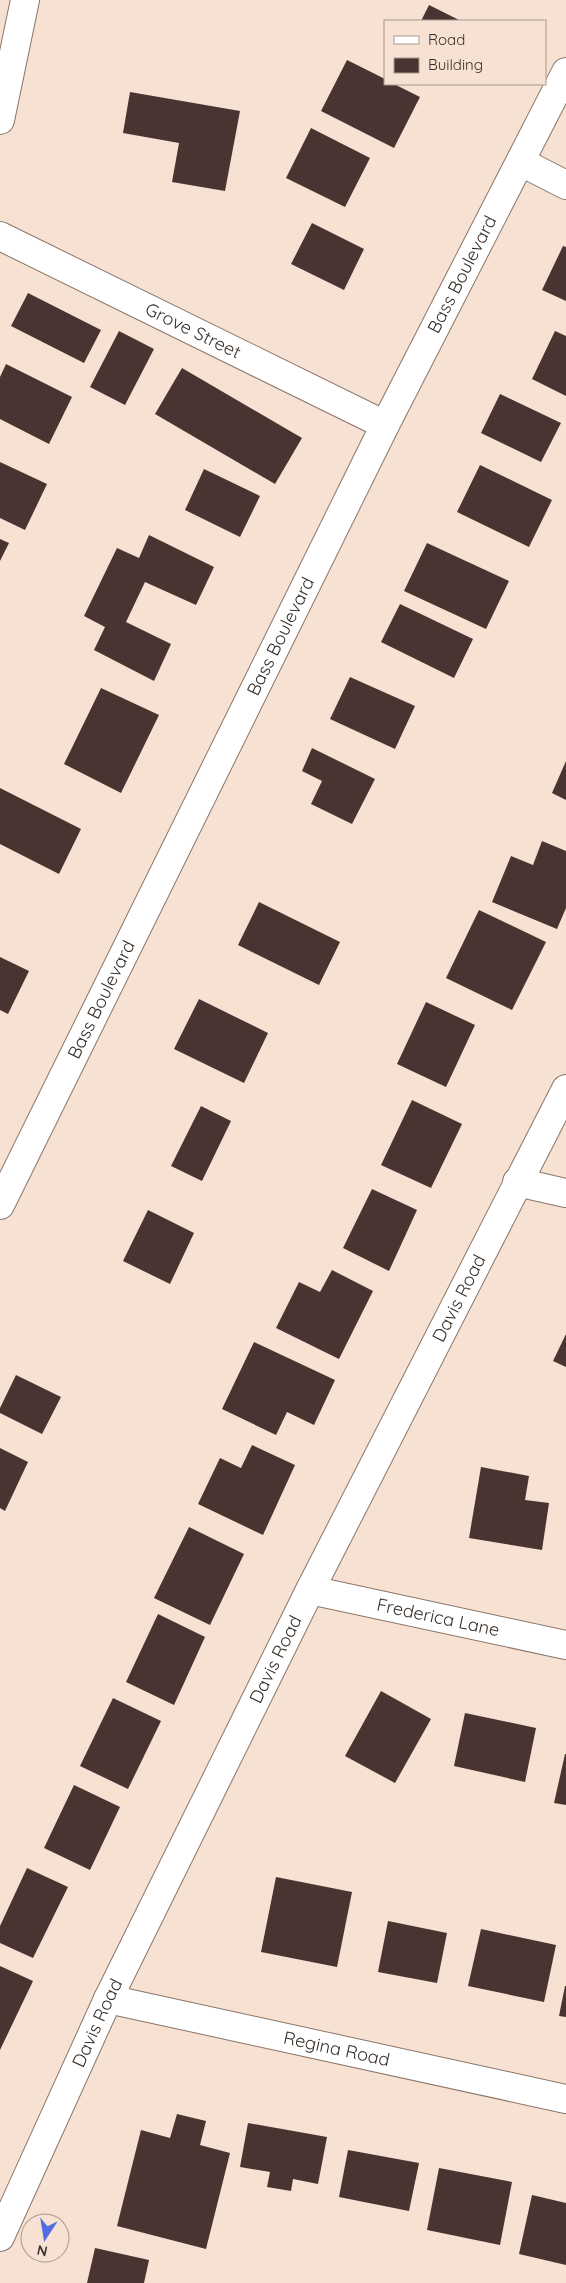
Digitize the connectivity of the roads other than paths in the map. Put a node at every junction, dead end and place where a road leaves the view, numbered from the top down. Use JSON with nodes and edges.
{"nodes":[{"id":1,"x":25,"y":0,"type":"edge"},
{"id":2,"x":566,"y":72,"type":"edge"},
{"id":3,"x":0,"y":120,"type":"edge"},
{"id":4,"x":520,"y":162,"type":"junction"},
{"id":5,"x":566,"y":184,"type":"edge"},
{"id":6,"x":0,"y":236,"type":"edge"},
{"id":7,"x":385,"y":424,"type":"junction"},
{"id":8,"x":566,"y":1089,"type":"edge"},
{"id":9,"x":517,"y":1182,"type":"junction"},
{"id":10,"x":566,"y":1194,"type":"edge"},
{"id":11,"x":0,"y":1205,"type":"edge"},
{"id":12,"x":310,"y":1590,"type":"junction"},
{"id":13,"x":566,"y":1645,"type":"edge"},
{"id":14,"x":108,"y":1999,"type":"junction"},
{"id":15,"x":566,"y":2099,"type":"edge"},
{"id":16,"x":0,"y":2237,"type":"edge"}],
"edges":[{"from":1,"to":3,"type":"street"},
{"from":2,"to":4,"type":"street","name":"Bass Boulevard"},
{"from":4,"to":5,"type":"street"},
{"from":4,"to":7,"type":"street","name":"Bass Boulevard"},
{"from":6,"to":7,"type":"street","name":"Grove Street"},
{"from":7,"to":11,"type":"street","name":"Bass Boulevard"},
{"from":8,"to":9,"type":"street","name":"Davis Road"},
{"from":9,"to":10,"type":"street"},
{"from":9,"to":12,"type":"street","name":"Davis Road"},
{"from":12,"to":13,"type":"street","name":"Frederica Lane"},
{"from":12,"to":14,"type":"street","name":"Davis Road"},
{"from":14,"to":15,"type":"street","name":"Regina Road"},
{"from":14,"to":16,"type":"street","name":"Davis Road"}]}
